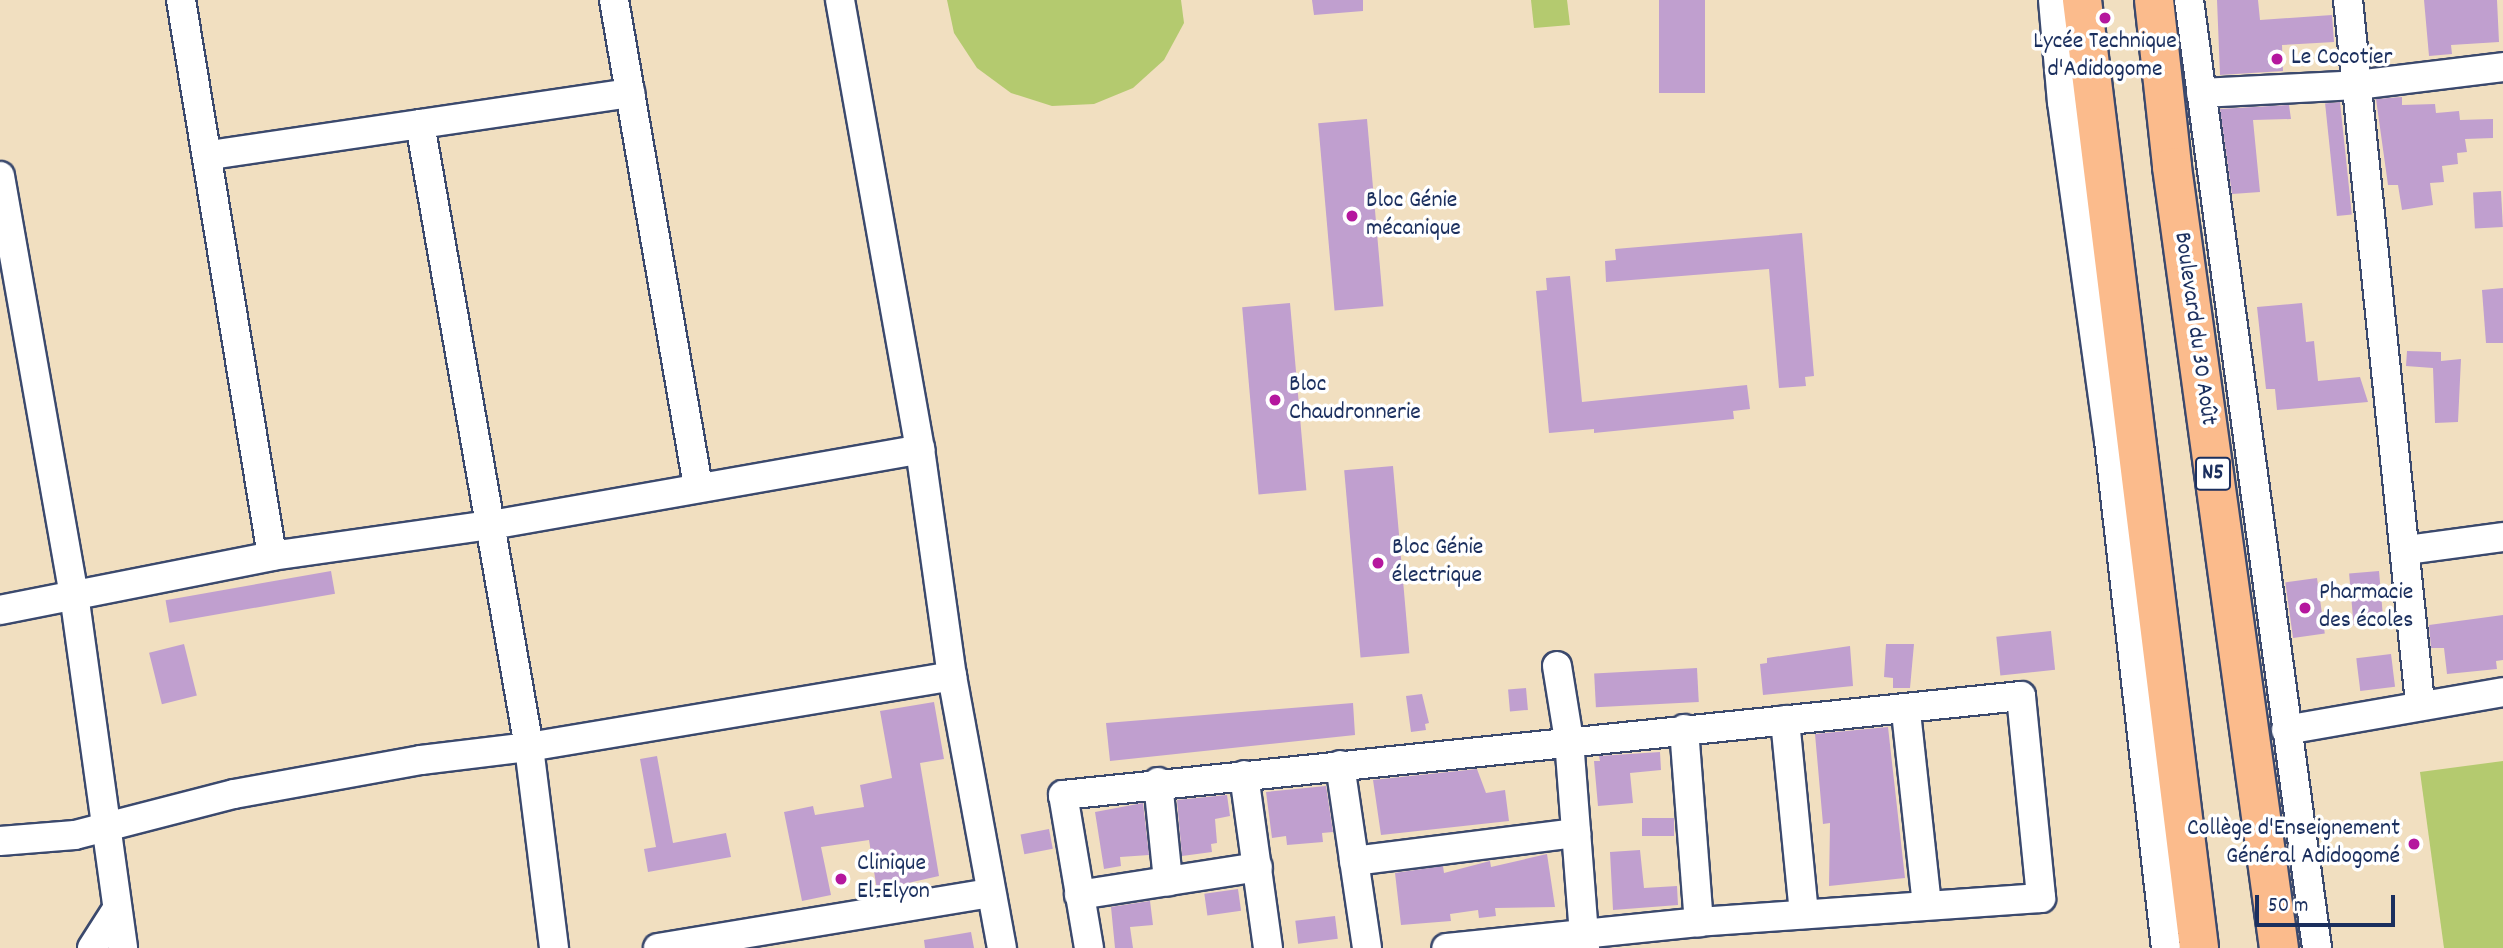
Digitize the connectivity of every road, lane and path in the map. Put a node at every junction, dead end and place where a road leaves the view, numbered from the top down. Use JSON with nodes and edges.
{"nodes":[{"id":1,"x":181,"y":0,"type":"edge"},
{"id":2,"x":614,"y":0,"type":"edge"},
{"id":3,"x":840,"y":0,"type":"edge"},
{"id":4,"x":2053,"y":0,"type":"edge"},
{"id":5,"x":2081,"y":0,"type":"edge"},
{"id":6,"x":2154,"y":0,"type":"edge"},
{"id":7,"x":2189,"y":0,"type":"edge"},
{"id":8,"x":2348,"y":0,"type":"edge"},
{"id":9,"x":2503,"y":67,"type":"edge"},
{"id":10,"x":2357,"y":85,"type":"junction"},
{"id":11,"x":630,"y":93,"type":"junction"},
{"id":12,"x":2201,"y":93,"type":"junction"},
{"id":13,"x":420,"y":124,"type":"junction"},
{"id":14,"x":209,"y":155,"type":"junction"},
{"id":15,"x":0,"y":176,"type":"edge"},
{"id":16,"x":920,"y":449,"type":"junction"},
{"id":17,"x":698,"y":488,"type":"junction"},
{"id":18,"x":491,"y":524,"type":"junction"},
{"id":19,"x":2503,"y":537,"type":"edge"},
{"id":20,"x":2407,"y":550,"type":"junction"},
{"id":21,"x":272,"y":556,"type":"junction"},
{"id":22,"x":74,"y":594,"type":"junction"},
{"id":23,"x":0,"y":610,"type":"edge"},
{"id":24,"x":1557,"y":666,"type":"dead end"},
{"id":25,"x":952,"y":676,"type":"junction"},
{"id":26,"x":2503,"y":692,"type":"edge"},
{"id":27,"x":2420,"y":703,"type":"junction"},
{"id":28,"x":1906,"y":712,"type":"junction"},
{"id":29,"x":1785,"y":720,"type":"junction"},
{"id":30,"x":1684,"y":729,"type":"junction"},
{"id":31,"x":2286,"y":730,"type":"junction"},
{"id":32,"x":1569,"y":740,"type":"junction"},
{"id":33,"x":529,"y":747,"type":"junction"},
{"id":34,"x":1340,"y":765,"type":"junction"},
{"id":35,"x":1244,"y":775,"type":"junction"},
{"id":36,"x":1158,"y":782,"type":"junction"},
{"id":37,"x":109,"y":824,"type":"junction"},
{"id":38,"x":1576,"y":833,"type":"junction"},
{"id":39,"x":0,"y":841,"type":"edge"},
{"id":40,"x":1354,"y":860,"type":"junction"},
{"id":41,"x":1258,"y":867,"type":"junction"},
{"id":42,"x":1168,"y":881,"type":"junction"},
{"id":43,"x":990,"y":893,"type":"junction"},
{"id":44,"x":1079,"y":895,"type":"junction"},
{"id":45,"x":1927,"y":904,"type":"junction"},
{"id":46,"x":115,"y":912,"type":"junction"},
{"id":47,"x":1804,"y":914,"type":"junction"},
{"id":48,"x":1699,"y":922,"type":"junction"},
{"id":49,"x":1584,"y":940,"type":"edge"},
{"id":50,"x":92,"y":948,"type":"edge"},
{"id":51,"x":123,"y":948,"type":"edge"},
{"id":52,"x":554,"y":948,"type":"edge"},
{"id":53,"x":658,"y":948,"type":"edge"},
{"id":54,"x":1002,"y":948,"type":"edge"},
{"id":55,"x":1089,"y":948,"type":"edge"},
{"id":56,"x":1268,"y":948,"type":"edge"},
{"id":57,"x":1367,"y":948,"type":"edge"},
{"id":58,"x":1446,"y":948,"type":"edge"},
{"id":59,"x":2166,"y":948,"type":"edge"},
{"id":60,"x":2199,"y":948,"type":"edge"},
{"id":61,"x":2278,"y":948,"type":"edge"},
{"id":62,"x":2317,"y":948,"type":"edge"}],
"edges":[{"from":1,"to":14,"type":"street"},
{"from":2,"to":11,"type":"street"},
{"from":3,"to":16,"type":"street"},
{"from":4,"to":59,"type":"street"},
{"from":5,"to":60,"type":"highway"},
{"from":6,"to":61,"type":"highway","name":"Boulevard du 30 Août","number":"N5"},
{"from":7,"to":12,"type":"street"},
{"from":8,"to":10,"type":"street"},
{"from":9,"to":10,"type":"street"},
{"from":10,"to":12,"type":"street"},
{"from":10,"to":20,"type":"street"},
{"from":11,"to":13,"type":"street"},
{"from":11,"to":17,"type":"street"},
{"from":12,"to":31,"type":"street"},
{"from":13,"to":14,"type":"street"},
{"from":13,"to":18,"type":"street"},
{"from":14,"to":21,"type":"street"},
{"from":15,"to":22,"type":"street"},
{"from":16,"to":17,"type":"street"},
{"from":16,"to":25,"type":"street"},
{"from":17,"to":18,"type":"street"},
{"from":18,"to":21,"type":"street"},
{"from":18,"to":33,"type":"street"},
{"from":19,"to":20,"type":"street"},
{"from":20,"to":27,"type":"street"},
{"from":21,"to":22,"type":"street"},
{"from":22,"to":23,"type":"street"},
{"from":22,"to":37,"type":"street"},
{"from":24,"to":32,"type":"street"},
{"from":25,"to":33,"type":"street"},
{"from":25,"to":43,"type":"street"},
{"from":26,"to":27,"type":"street"},
{"from":27,"to":31,"type":"street"},
{"from":28,"to":29,"type":"street"},
{"from":28,"to":45,"type":"street"},
{"from":28,"to":45,"type":"street"},
{"from":29,"to":30,"type":"street"},
{"from":29,"to":47,"type":"street"},
{"from":30,"to":32,"type":"street"},
{"from":30,"to":48,"type":"street"},
{"from":31,"to":62,"type":"street"},
{"from":32,"to":34,"type":"street"},
{"from":32,"to":38,"type":"street"},
{"from":33,"to":37,"type":"street"},
{"from":33,"to":52,"type":"street"},
{"from":34,"to":35,"type":"street"},
{"from":34,"to":40,"type":"street"},
{"from":35,"to":36,"type":"street"},
{"from":35,"to":41,"type":"street"},
{"from":36,"to":42,"type":"street"},
{"from":36,"to":44,"type":"street"},
{"from":37,"to":39,"type":"street"},
{"from":37,"to":46,"type":"street"},
{"from":38,"to":40,"type":"street"},
{"from":38,"to":49,"type":"street"},
{"from":40,"to":57,"type":"street"},
{"from":41,"to":42,"type":"street"},
{"from":41,"to":56,"type":"street"},
{"from":42,"to":44,"type":"street"},
{"from":43,"to":53,"type":"street"},
{"from":43,"to":54,"type":"street"},
{"from":44,"to":55,"type":"street"},
{"from":45,"to":47,"type":"street"},
{"from":46,"to":50,"type":"street"},
{"from":46,"to":51,"type":"street"},
{"from":47,"to":48,"type":"street"},
{"from":48,"to":49,"type":"street"},
{"from":49,"to":58,"type":"street"}]}
